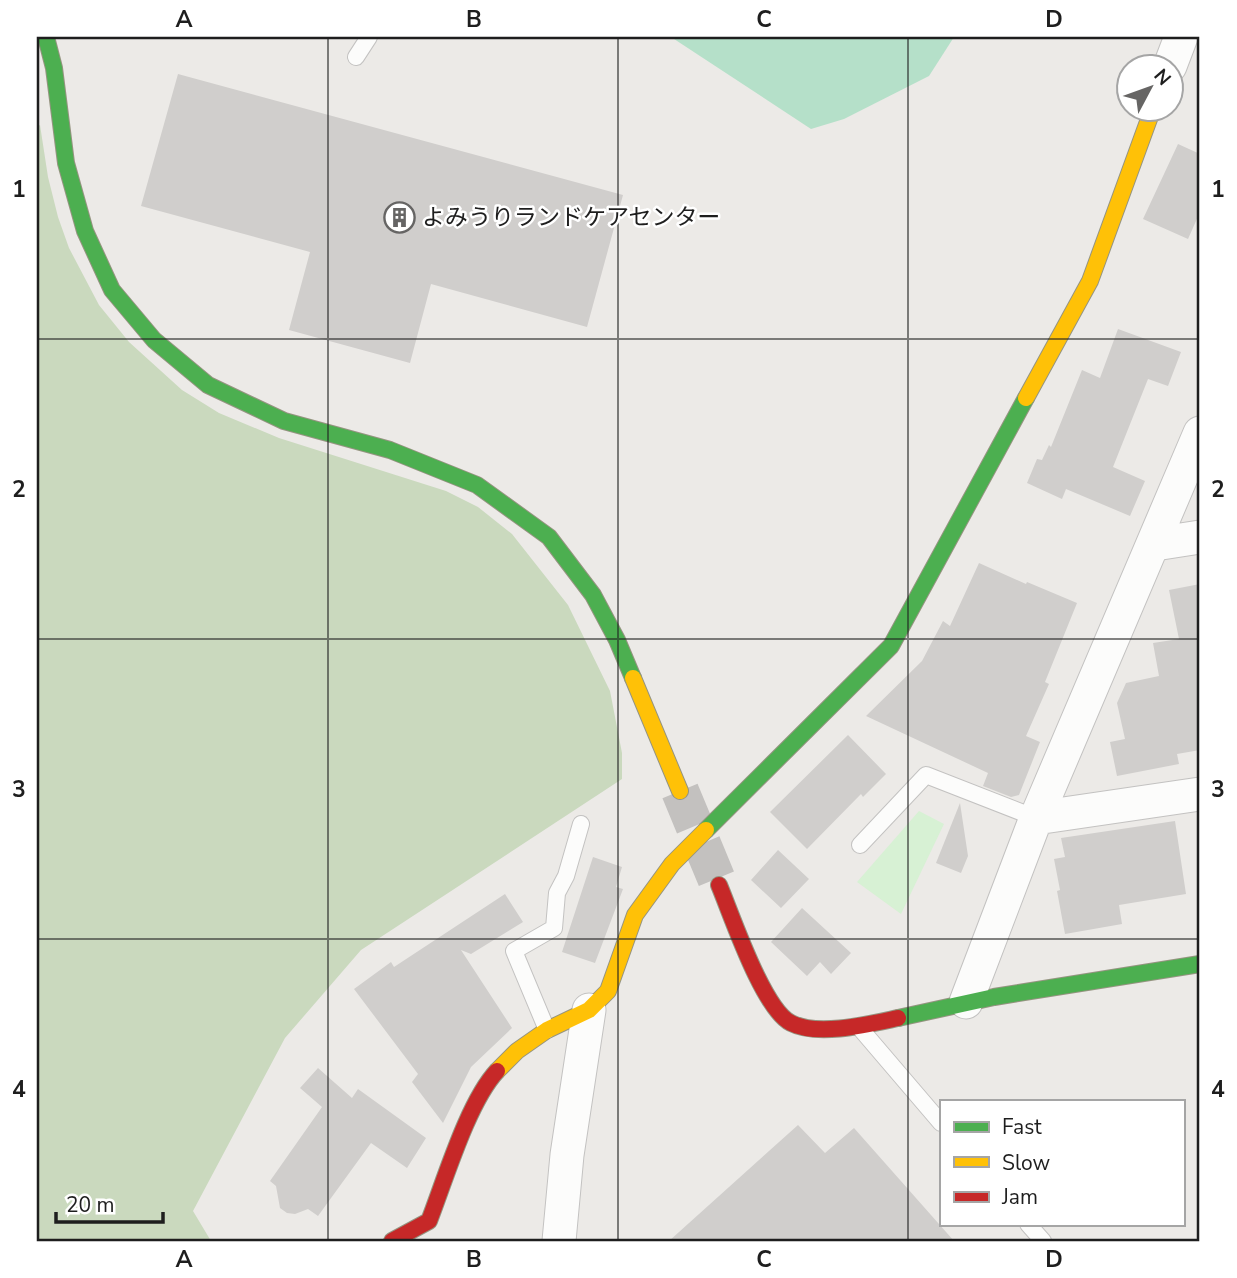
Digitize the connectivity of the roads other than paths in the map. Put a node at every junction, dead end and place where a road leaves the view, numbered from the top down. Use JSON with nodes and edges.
{"nodes":[{"id":1,"x":46,"y":37,"type":"edge"},
{"id":2,"x":369,"y":37,"type":"edge"},
{"id":3,"x":356,"y":57,"type":"dead end"},
{"id":4,"x":1148,"y":122,"type":"edge"},
{"id":5,"x":1200,"y":433,"type":"edge"},
{"id":6,"x":1200,"y":537,"type":"edge"},
{"id":7,"x":1155,"y":544,"type":"junction"},
{"id":8,"x":680,"y":791,"type":"tunnel mouth"},
{"id":9,"x":1200,"y":794,"type":"edge"},
{"id":10,"x":1036,"y":818,"type":"junction"},
{"id":11,"x":581,"y":824,"type":"dead end"},
{"id":12,"x":860,"y":845,"type":"dead end"},
{"id":13,"x":719,"y":885,"type":"tunnel mouth"},
{"id":14,"x":1200,"y":964,"type":"edge"},
{"id":15,"x":966,"y":1002,"type":"junction"},
{"id":16,"x":589,"y":1010,"type":"junction"},
{"id":17,"x":857,"y":1025,"type":"junction"},
{"id":18,"x":547,"y":1030,"type":"junction"},
{"id":19,"x":940,"y":1122,"type":"edge"},
{"id":20,"x":1030,"y":1226,"type":"edge"},
{"id":21,"x":393,"y":1241,"type":"edge"},
{"id":22,"x":559,"y":1241,"type":"edge"},
{"id":23,"x":1043,"y":1241,"type":"edge"}],
"edges":[{"from":1,"to":8,"type":"street"},
{"from":2,"to":3,"type":"lane"},
{"from":4,"to":16,"type":"street"},
{"from":5,"to":7,"type":"street"},
{"from":6,"to":7,"type":"street"},
{"from":7,"to":10,"type":"street"},
{"from":9,"to":10,"type":"street"},
{"from":10,"to":12,"type":"lane"},
{"from":10,"to":15,"type":"street"},
{"from":11,"to":18,"type":"lane"},
{"from":13,"to":17,"type":"street"},
{"from":14,"to":15,"type":"street"},
{"from":15,"to":17,"type":"street"},
{"from":16,"to":18,"type":"street"},
{"from":16,"to":22,"type":"street"},
{"from":17,"to":19,"type":"lane"},
{"from":18,"to":21,"type":"street"},
{"from":20,"to":23,"type":"lane"}]}
